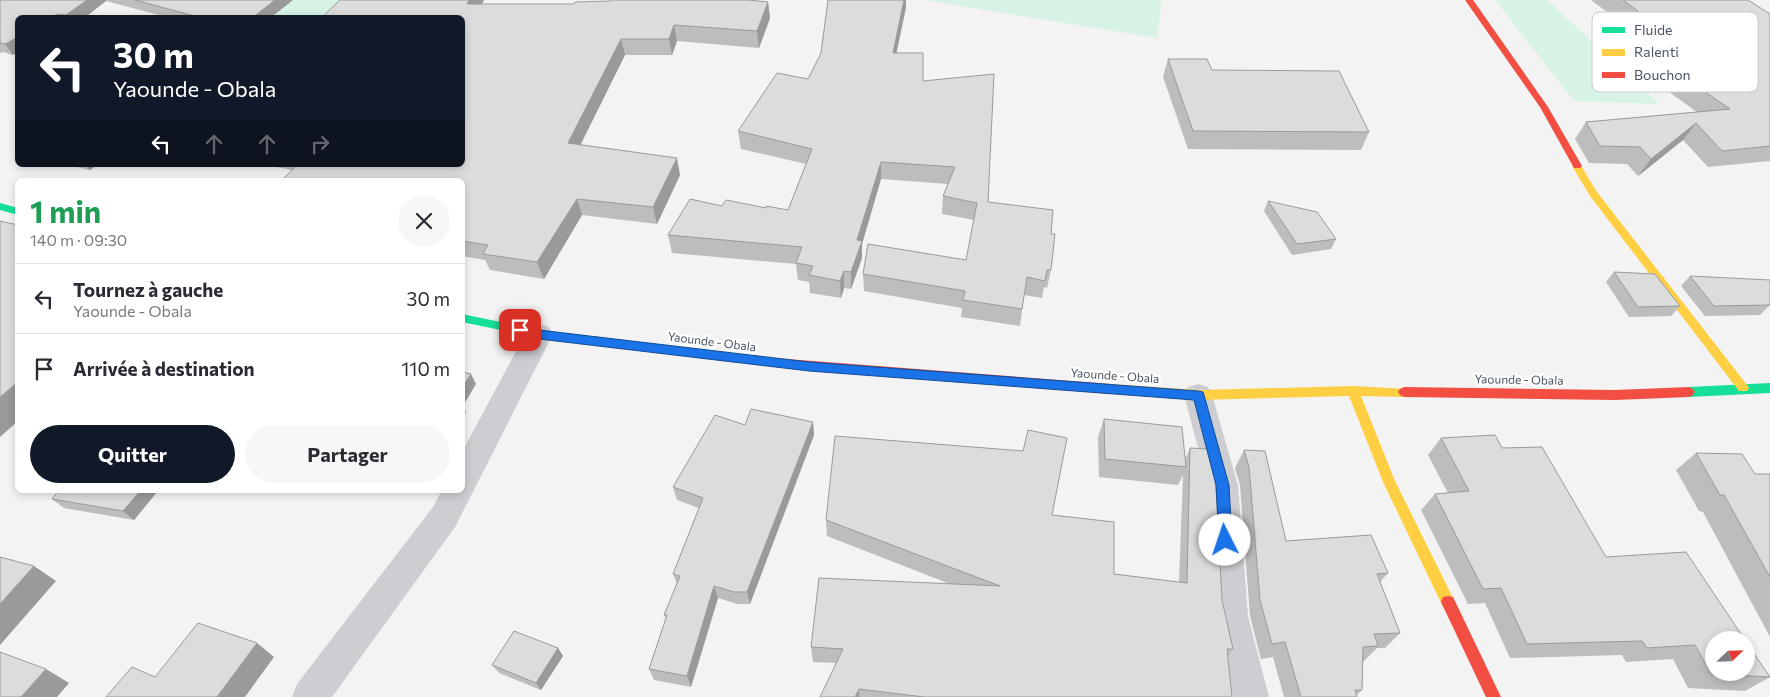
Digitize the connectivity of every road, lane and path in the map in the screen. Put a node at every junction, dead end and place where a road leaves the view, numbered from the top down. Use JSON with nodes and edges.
{"nodes":[{"id":1,"x":1469,"y":0,"type":"edge"},
{"id":2,"x":0,"y":206,"type":"edge"},
{"id":3,"x":15,"y":211,"type":"edge"},
{"id":4,"x":465,"y":319,"type":"edge"},
{"id":5,"x":539,"y":334,"type":"junction"},
{"id":6,"x":1743,"y":388,"type":"junction"},
{"id":7,"x":1770,"y":388,"type":"edge"},
{"id":8,"x":1353,"y":391,"type":"junction"},
{"id":9,"x":1198,"y":395,"type":"junction"},
{"id":10,"x":465,"y":476,"type":"edge"},
{"id":11,"x":456,"y":493,"type":"edge"},
{"id":12,"x":310,"y":697,"type":"edge"},
{"id":13,"x":1251,"y":697,"type":"edge"},
{"id":14,"x":1494,"y":697,"type":"edge"}],
"edges":[{"from":1,"to":6,"type":"main road"},
{"from":2,"to":3,"type":"main road"},
{"from":4,"to":5,"type":"main road","name":"Yaounde - Obala"},
{"from":5,"to":9,"type":"main road","name":"Yaounde - Obala"},
{"from":5,"to":10,"type":"street"},
{"from":6,"to":7,"type":"main road","name":"Yaounde - Obala"},
{"from":6,"to":8,"type":"main road","name":"Yaounde - Obala"},
{"from":8,"to":9,"type":"main road","name":"Yaounde - Obala"},
{"from":8,"to":14,"type":"main road"},
{"from":9,"to":13,"type":"street"},
{"from":11,"to":12,"type":"street"}]}
